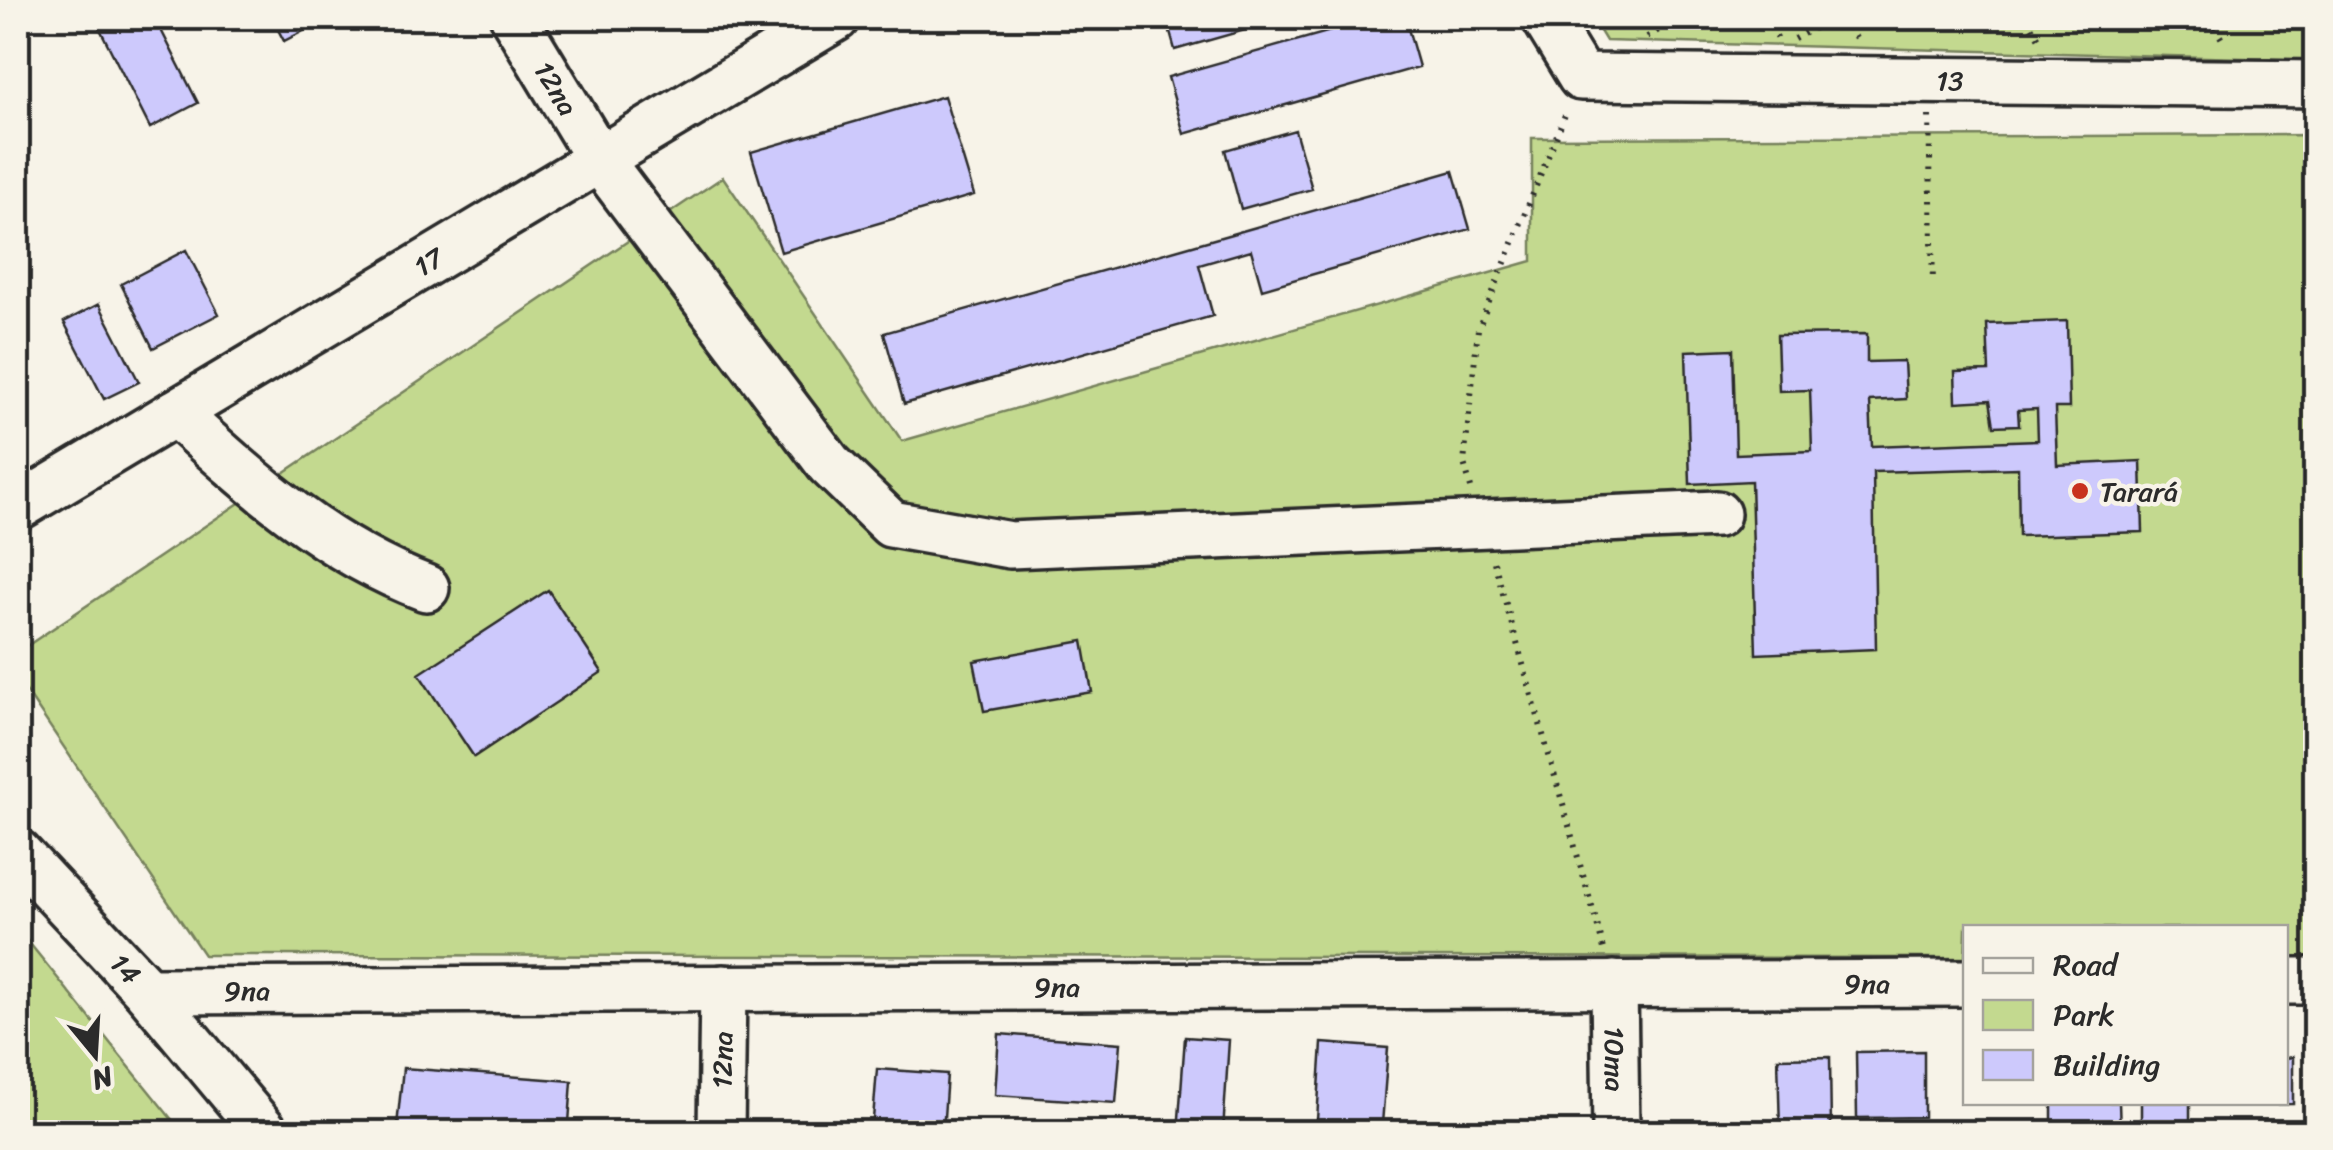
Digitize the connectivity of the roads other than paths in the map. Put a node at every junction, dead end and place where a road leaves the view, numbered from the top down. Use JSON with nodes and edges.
{"nodes":[{"id":1,"x":514,"y":18,"type":"edge"},
{"id":2,"x":836,"y":18,"type":"edge"},
{"id":3,"x":1545,"y":18,"type":"edge"},
{"id":4,"x":2316,"y":84,"type":"edge"},
{"id":5,"x":600,"y":159,"type":"junction"},
{"id":6,"x":175,"y":413,"type":"junction"},
{"id":7,"x":18,"y":507,"type":"edge"},
{"id":8,"x":1717,"y":514,"type":"dead end"},
{"id":9,"x":426,"y":588,"type":"dead end"},
{"id":10,"x":18,"y":854,"type":"edge"},
{"id":11,"x":2288,"y":981,"type":"edge"},
{"id":12,"x":2316,"y":981,"type":"edge"},
{"id":13,"x":1963,"y":982,"type":"edge"},
{"id":14,"x":1614,"y":984,"type":"junction"},
{"id":15,"x":723,"y":988,"type":"junction"},
{"id":16,"x":147,"y":991,"type":"junction"},
{"id":17,"x":265,"y":1132,"type":"edge"},
{"id":18,"x":721,"y":1132,"type":"edge"},
{"id":19,"x":1616,"y":1132,"type":"edge"}],
"edges":[{"from":1,"to":5,"type":"street","name":"12na"},
{"from":2,"to":5,"type":"street","name":"17"},
{"from":3,"to":4,"type":"street","name":"13"},
{"from":5,"to":6,"type":"street","name":"17"},
{"from":5,"to":8,"type":"street","name":"12na"},
{"from":6,"to":7,"type":"street","name":"17"},
{"from":6,"to":9,"type":"street"},
{"from":10,"to":16,"type":"street","name":"14"},
{"from":11,"to":12,"type":"street"},
{"from":13,"to":14,"type":"street","name":"9na"},
{"from":14,"to":15,"type":"street","name":"9na"},
{"from":14,"to":19,"type":"street","name":"10ma"},
{"from":15,"to":16,"type":"street","name":"9na"},
{"from":15,"to":18,"type":"street","name":"12na"},
{"from":16,"to":17,"type":"street","name":"14"}]}
